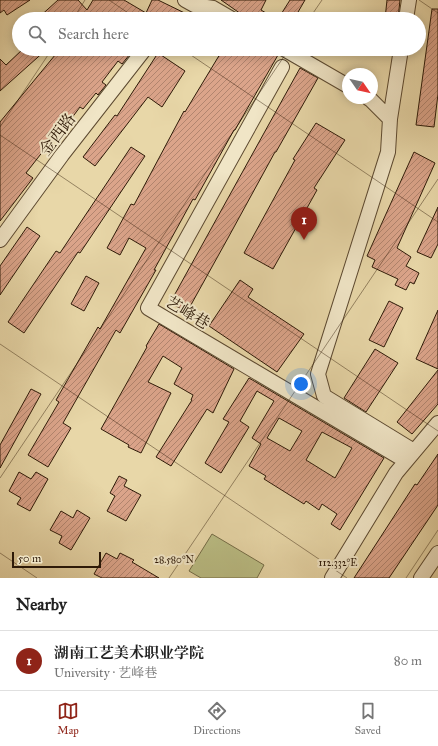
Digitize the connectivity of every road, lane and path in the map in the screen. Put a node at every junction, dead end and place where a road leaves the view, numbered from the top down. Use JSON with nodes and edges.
{"nodes":[{"id":1,"x":184,"y":0,"type":"edge"},
{"id":2,"x":409,"y":0,"type":"edge"},
{"id":3,"x":220,"y":12,"type":"edge"},
{"id":4,"x":407,"y":12,"type":"edge"},
{"id":5,"x":139,"y":56,"type":"edge"},
{"id":6,"x":296,"y":56,"type":"edge"},
{"id":7,"x":400,"y":56,"type":"edge"},
{"id":8,"x":282,"y":67,"type":"dead end"},
{"id":9,"x":342,"y":83,"type":"edge"},
{"id":10,"x":375,"y":104,"type":"edge"},
{"id":11,"x":390,"y":119,"type":"junction"},
{"id":12,"x":0,"y":240,"type":"edge"},
{"id":13,"x":438,"y":423,"type":"edge"},
{"id":14,"x":410,"y":456,"type":"junction"},
{"id":15,"x":438,"y":553,"type":"edge"},
{"id":16,"x":332,"y":578,"type":"edge"},
{"id":17,"x":421,"y":578,"type":"edge"}],
"edges":[{"from":1,"to":3,"type":"street"},
{"from":2,"to":4,"type":"street"},
{"from":5,"to":12,"type":"street","name":"金西路"},
{"from":6,"to":9,"type":"street"},
{"from":7,"to":11,"type":"street"},
{"from":8,"to":14,"type":"street","name":"艺峰巷"},
{"from":10,"to":11,"type":"street"},
{"from":11,"to":14,"type":"street"},
{"from":13,"to":14,"type":"street"},
{"from":14,"to":16,"type":"street"},
{"from":15,"to":17,"type":"street"}]}
